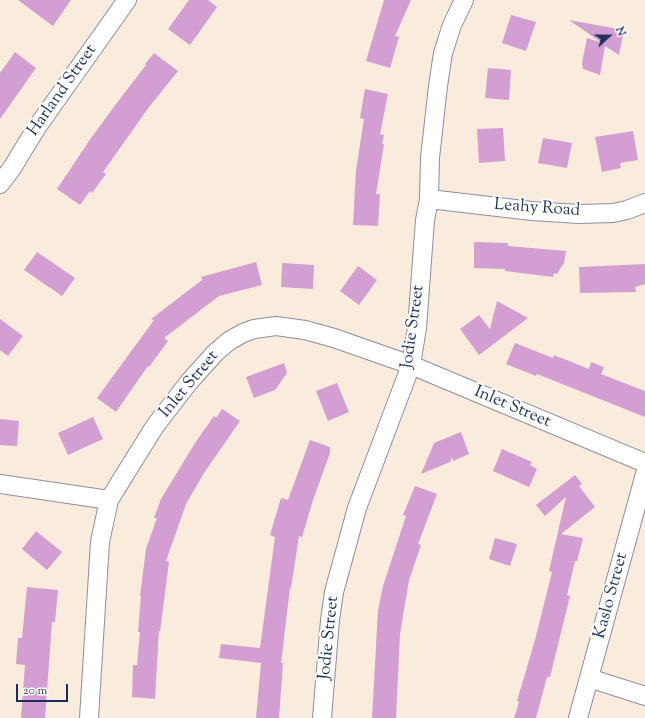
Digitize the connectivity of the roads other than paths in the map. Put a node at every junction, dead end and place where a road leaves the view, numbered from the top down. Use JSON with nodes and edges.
{"nodes":[{"id":1,"x":464,"y":0,"type":"edge"},
{"id":2,"x":121,"y":2,"type":"edge"},
{"id":3,"x":6,"y":163,"type":"edge"},
{"id":4,"x":0,"y":184,"type":"edge"},
{"id":5,"x":429,"y":199,"type":"junction"},
{"id":6,"x":645,"y":203,"type":"edge"},
{"id":7,"x":411,"y":365,"type":"junction"},
{"id":8,"x":645,"y":463,"type":"edge"},
{"id":9,"x":645,"y":474,"type":"edge"},
{"id":10,"x":0,"y":484,"type":"edge"},
{"id":11,"x":109,"y":500,"type":"junction"},
{"id":12,"x":589,"y":678,"type":"junction"},
{"id":13,"x":645,"y":696,"type":"edge"},
{"id":14,"x":88,"y":718,"type":"edge"},
{"id":15,"x":322,"y":718,"type":"edge"},
{"id":16,"x":578,"y":718,"type":"edge"}],
"edges":[{"from":1,"to":5,"type":"street","name":"Jodie Street"},
{"from":2,"to":3,"type":"street","name":"Harland Street"},
{"from":3,"to":4,"type":"street","name":"Harland Street"},
{"from":5,"to":6,"type":"street","name":"Leahy Road"},
{"from":5,"to":7,"type":"street","name":"Jodie Street"},
{"from":7,"to":8,"type":"street","name":"Inlet Street"},
{"from":7,"to":11,"type":"street","name":"Inlet Street"},
{"from":7,"to":15,"type":"street","name":"Jodie Street"},
{"from":9,"to":12,"type":"street","name":"Kaslo Street"},
{"from":10,"to":11,"type":"street"},
{"from":11,"to":14,"type":"street","name":"Inlet Street"},
{"from":12,"to":13,"type":"street"},
{"from":12,"to":16,"type":"street","name":"Kaslo Street"}]}
